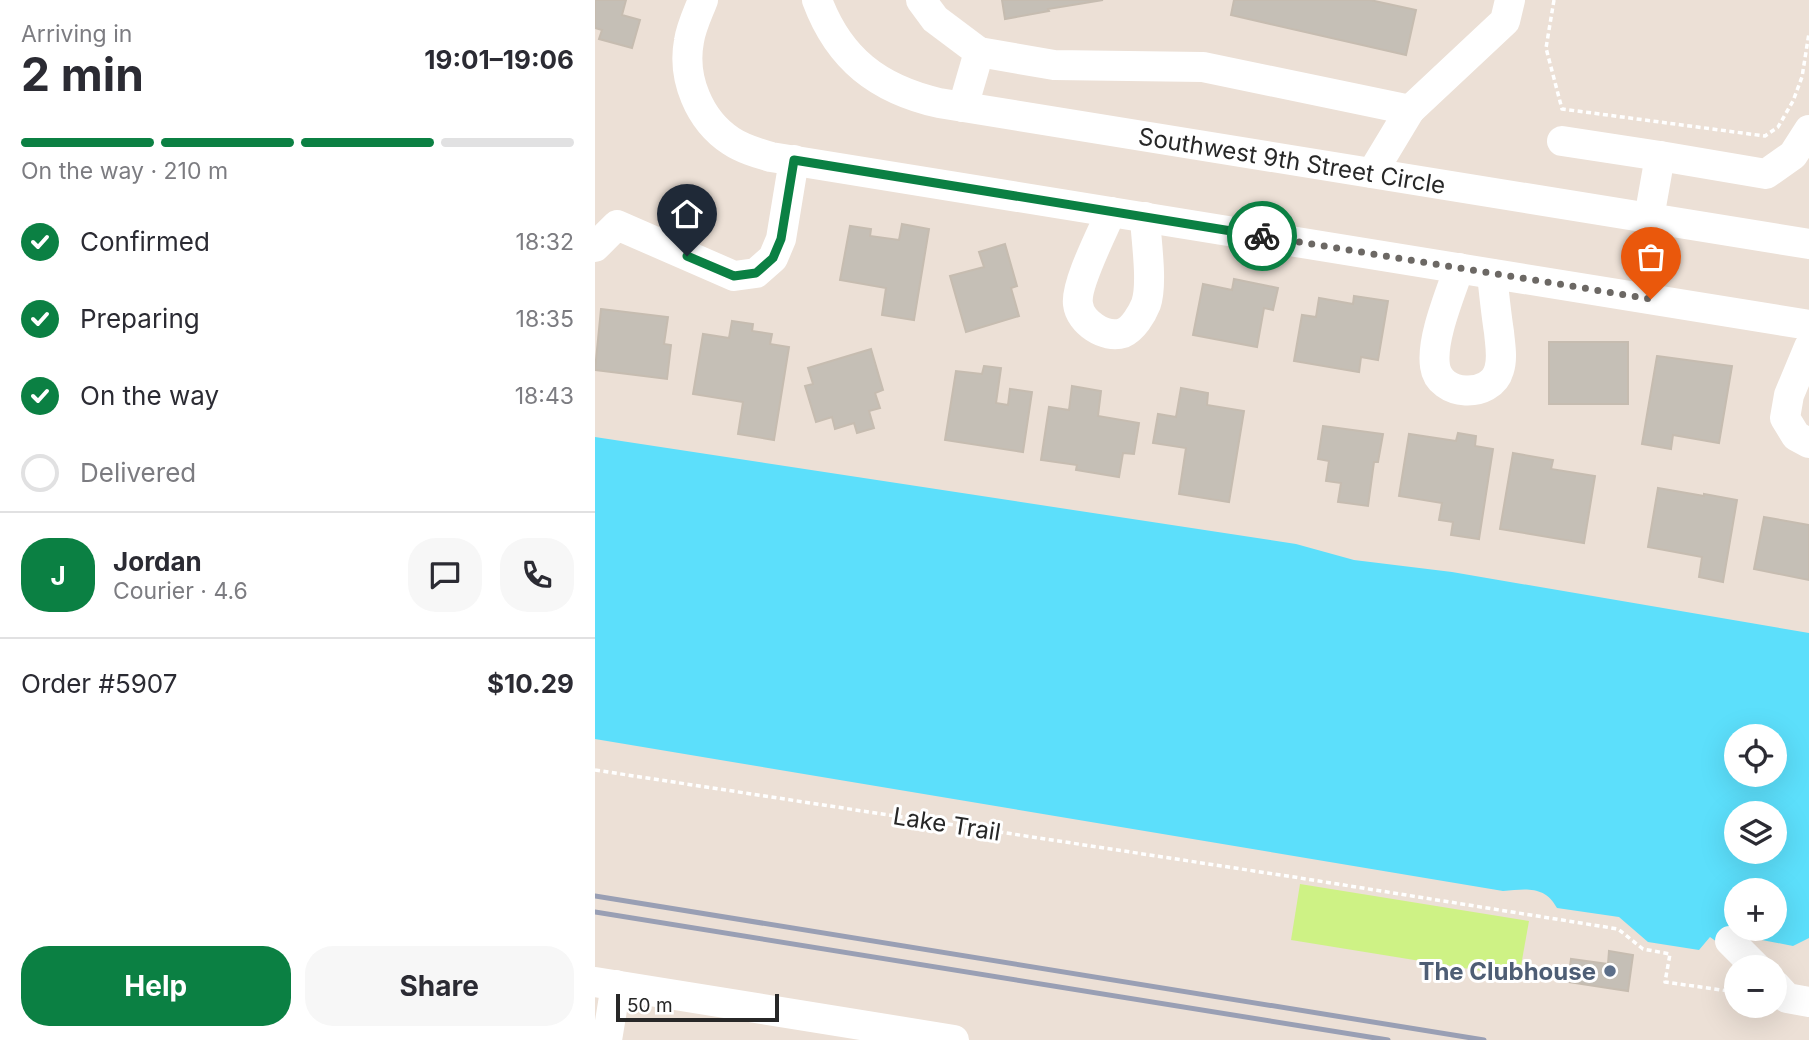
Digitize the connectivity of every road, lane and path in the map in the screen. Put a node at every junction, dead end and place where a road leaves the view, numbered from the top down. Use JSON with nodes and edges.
{"nodes":[{"id":1,"x":703,"y":0,"type":"edge"},
{"id":2,"x":817,"y":0,"type":"edge"},
{"id":3,"x":921,"y":0,"type":"edge"},
{"id":4,"x":1510,"y":0,"type":"edge"},
{"id":5,"x":1554,"y":0,"type":"edge"},
{"id":6,"x":1809,"y":33,"type":"edge"},
{"id":7,"x":979,"y":51,"type":"junction"},
{"id":8,"x":963,"y":107,"type":"junction"},
{"id":9,"x":1410,"y":110,"type":"junction"},
{"id":10,"x":1809,"y":130,"type":"edge"},
{"id":11,"x":1562,"y":141,"type":"dead end"},
{"id":12,"x":1660,"y":156,"type":"junction"},
{"id":13,"x":794,"y":160,"type":"junction"},
{"id":14,"x":1372,"y":173,"type":"junction"},
{"id":15,"x":1111,"y":212,"type":"junction"},
{"id":16,"x":1145,"y":217,"type":"junction"},
{"id":17,"x":1649,"y":218,"type":"junction"},
{"id":18,"x":1809,"y":244,"type":"edge"},
{"id":19,"x":595,"y":247,"type":"edge"},
{"id":20,"x":1459,"y":268,"type":"junction"},
{"id":21,"x":1492,"y":274,"type":"junction"},
{"id":22,"x":1809,"y":325,"type":"edge"},
{"id":23,"x":1809,"y":346,"type":"edge"},
{"id":24,"x":1809,"y":443,"type":"edge"},
{"id":25,"x":595,"y":770,"type":"edge"},
{"id":26,"x":1730,"y":941,"type":"dead end"},
{"id":27,"x":1744,"y":955,"type":"edge"},
{"id":28,"x":605,"y":983,"type":"edge"},
{"id":29,"x":1724,"y":990,"type":"edge"},
{"id":30,"x":1787,"y":998,"type":"edge"},
{"id":31,"x":1809,"y":1002,"type":"edge"},
{"id":32,"x":900,"y":1036,"type":"edge"},
{"id":33,"x":607,"y":1040,"type":"edge"},
{"id":34,"x":954,"y":1040,"type":"edge"}],
"edges":[{"from":1,"to":13,"type":"street"},
{"from":2,"to":8,"type":"street","name":"Southwest 9th Street Circle"},
{"from":3,"to":7,"type":"street"},
{"from":4,"to":9,"type":"street"},
{"from":5,"to":6,"type":"path"},
{"from":7,"to":8,"type":"street"},
{"from":7,"to":9,"type":"street"},
{"from":8,"to":14,"type":"street","name":"Southwest 9th Street Circle"},
{"from":9,"to":14,"type":"street"},
{"from":10,"to":12,"type":"street"},
{"from":11,"to":12,"type":"street"},
{"from":12,"to":17,"type":"street"},
{"from":13,"to":15,"type":"street"},
{"from":13,"to":19,"type":"street"},
{"from":14,"to":17,"type":"street","name":"Southwest 9th Street Circle"},
{"from":15,"to":16,"type":"street"},
{"from":15,"to":16,"type":"street"},
{"from":16,"to":20,"type":"street"},
{"from":17,"to":18,"type":"street","name":"Southwest 9th Street Circle"},
{"from":20,"to":21,"type":"street"},
{"from":20,"to":21,"type":"street"},
{"from":21,"to":22,"type":"street"},
{"from":23,"to":24,"type":"street"},
{"from":25,"to":29,"type":"path","name":"Lake Trail"},
{"from":26,"to":27,"type":"street"},
{"from":28,"to":32,"type":"street"},
{"from":28,"to":33,"type":"street"},
{"from":30,"to":31,"type":"street"},
{"from":32,"to":34,"type":"street"}]}
